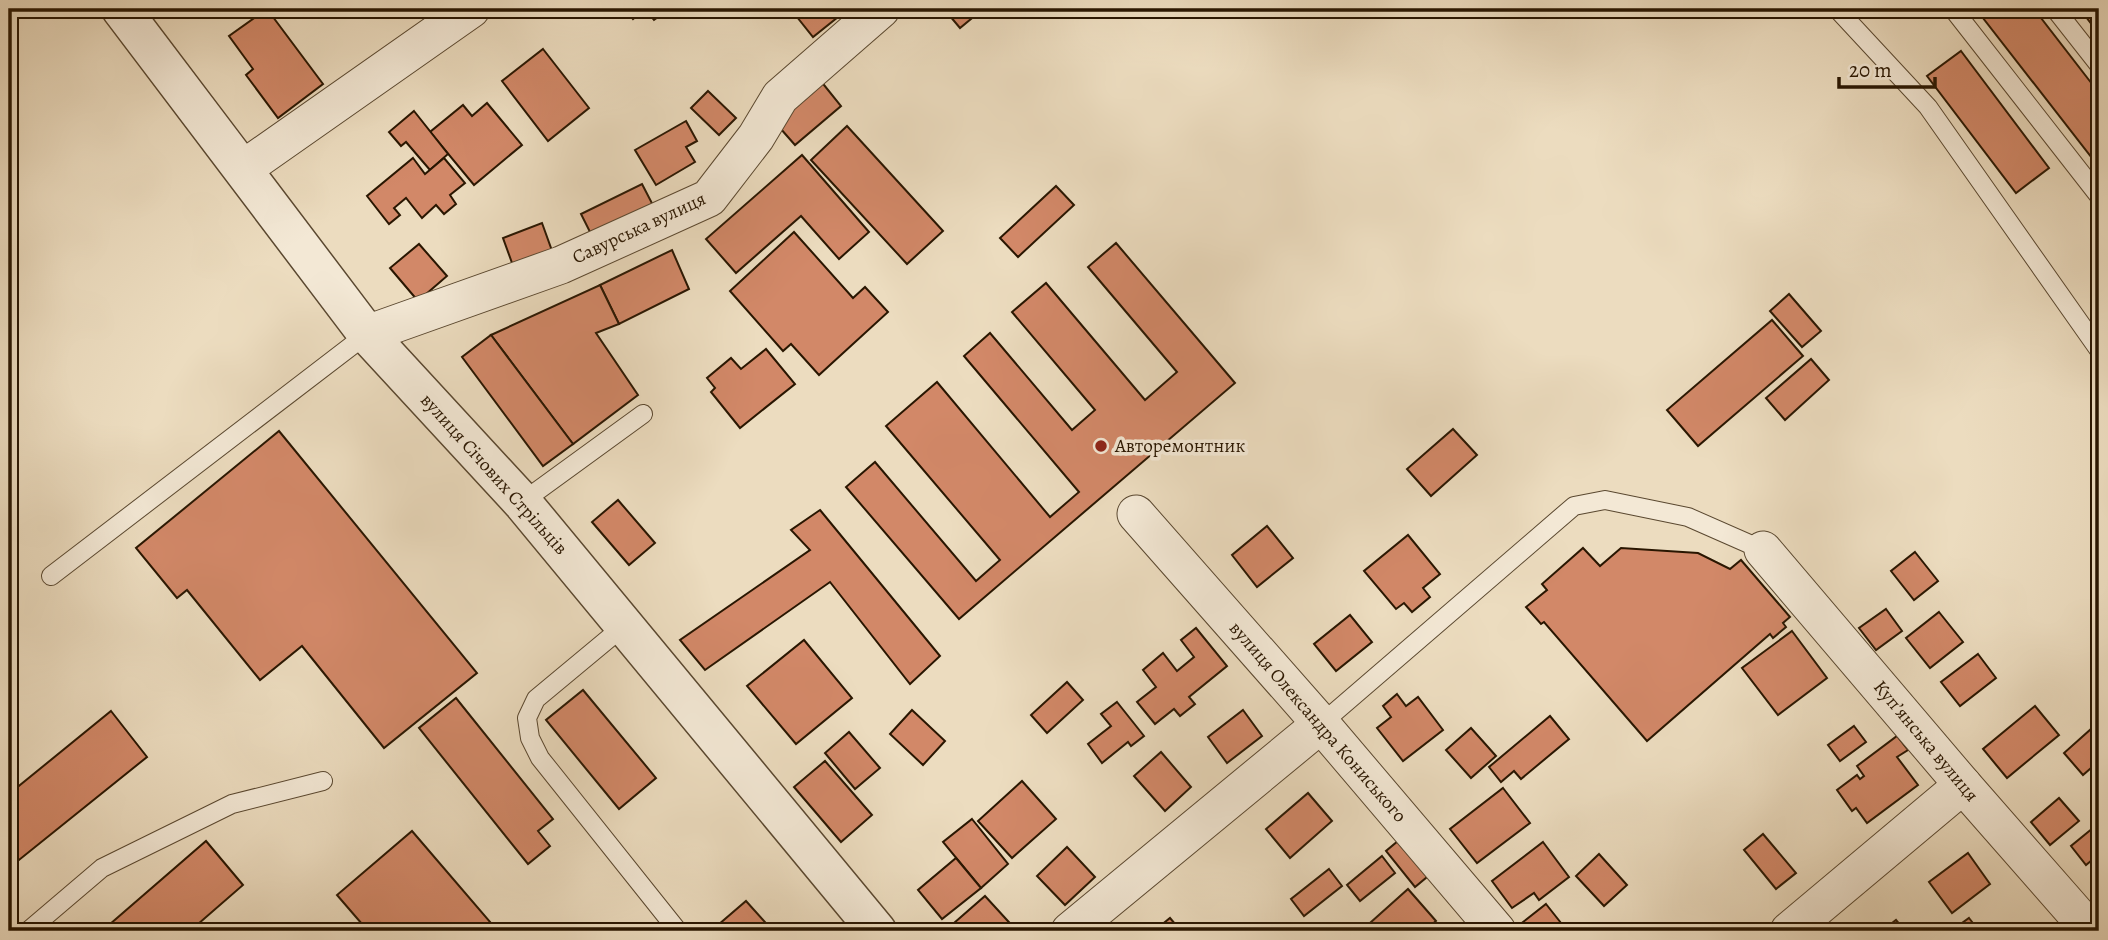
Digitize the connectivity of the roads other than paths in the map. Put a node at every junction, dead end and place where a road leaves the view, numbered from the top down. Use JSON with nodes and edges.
{"nodes":[{"id":1,"x":121,"y":9,"type":"edge"},
{"id":2,"x":471,"y":9,"type":"edge"},
{"id":3,"x":881,"y":9,"type":"edge"},
{"id":4,"x":1837,"y":9,"type":"edge"},
{"id":5,"x":1953,"y":9,"type":"edge"},
{"id":6,"x":2055,"y":9,"type":"edge"},
{"id":7,"x":2099,"y":65,"type":"edge"},
{"id":8,"x":243,"y":169,"type":"junction"},
{"id":9,"x":2099,"y":196,"type":"edge"},
{"id":10,"x":368,"y":334,"type":"junction"},
{"id":11,"x":2099,"y":349,"type":"edge"},
{"id":12,"x":643,"y":415,"type":"dead end"},
{"id":13,"x":522,"y":502,"type":"junction"},
{"id":14,"x":1136,"y":514,"type":"dead end"},
{"id":15,"x":1763,"y":550,"type":"joint"},
{"id":16,"x":51,"y":576,"type":"dead end"},
{"id":17,"x":625,"y":625,"type":"junction"},
{"id":18,"x":1321,"y":724,"type":"junction"},
{"id":19,"x":323,"y":781,"type":"dead end"},
{"id":20,"x":1963,"y":785,"type":"junction"},
{"id":21,"x":27,"y":931,"type":"edge"},
{"id":22,"x":678,"y":931,"type":"edge"},
{"id":23,"x":877,"y":931,"type":"edge"},
{"id":24,"x":1070,"y":931,"type":"edge"},
{"id":25,"x":1497,"y":931,"type":"edge"},
{"id":26,"x":1788,"y":931,"type":"edge"},
{"id":27,"x":2091,"y":931,"type":"edge"}],
"edges":[{"from":1,"to":8,"type":"street","name":"вулиця Січових Стрільців"},
{"from":2,"to":8,"type":"street"},
{"from":3,"to":10,"type":"street","name":"Савурська вулиця"},
{"from":4,"to":11,"type":"lane"},
{"from":5,"to":9,"type":"lane"},
{"from":6,"to":7,"type":"lane"},
{"from":8,"to":10,"type":"street","name":"вулиця Січових Стрільців"},
{"from":10,"to":13,"type":"street","name":"вулиця Січових Стрільців"},
{"from":10,"to":16,"type":"lane"},
{"from":12,"to":13,"type":"lane"},
{"from":13,"to":17,"type":"street","name":"вулиця Січових Стрільців"},
{"from":14,"to":18,"type":"street","name":"вулиця Олександра Кониського"},
{"from":15,"to":18,"type":"lane"},
{"from":15,"to":20,"type":"street","name":"Купʼянська вулиця"},
{"from":17,"to":22,"type":"lane"},
{"from":17,"to":23,"type":"street","name":"вулиця Січових Стрільців"},
{"from":18,"to":24,"type":"street"},
{"from":18,"to":25,"type":"street","name":"вулиця Олександра Кониського"},
{"from":19,"to":21,"type":"lane"},
{"from":20,"to":26,"type":"street"},
{"from":20,"to":27,"type":"street","name":"Купʼянська вулиця"}]}
